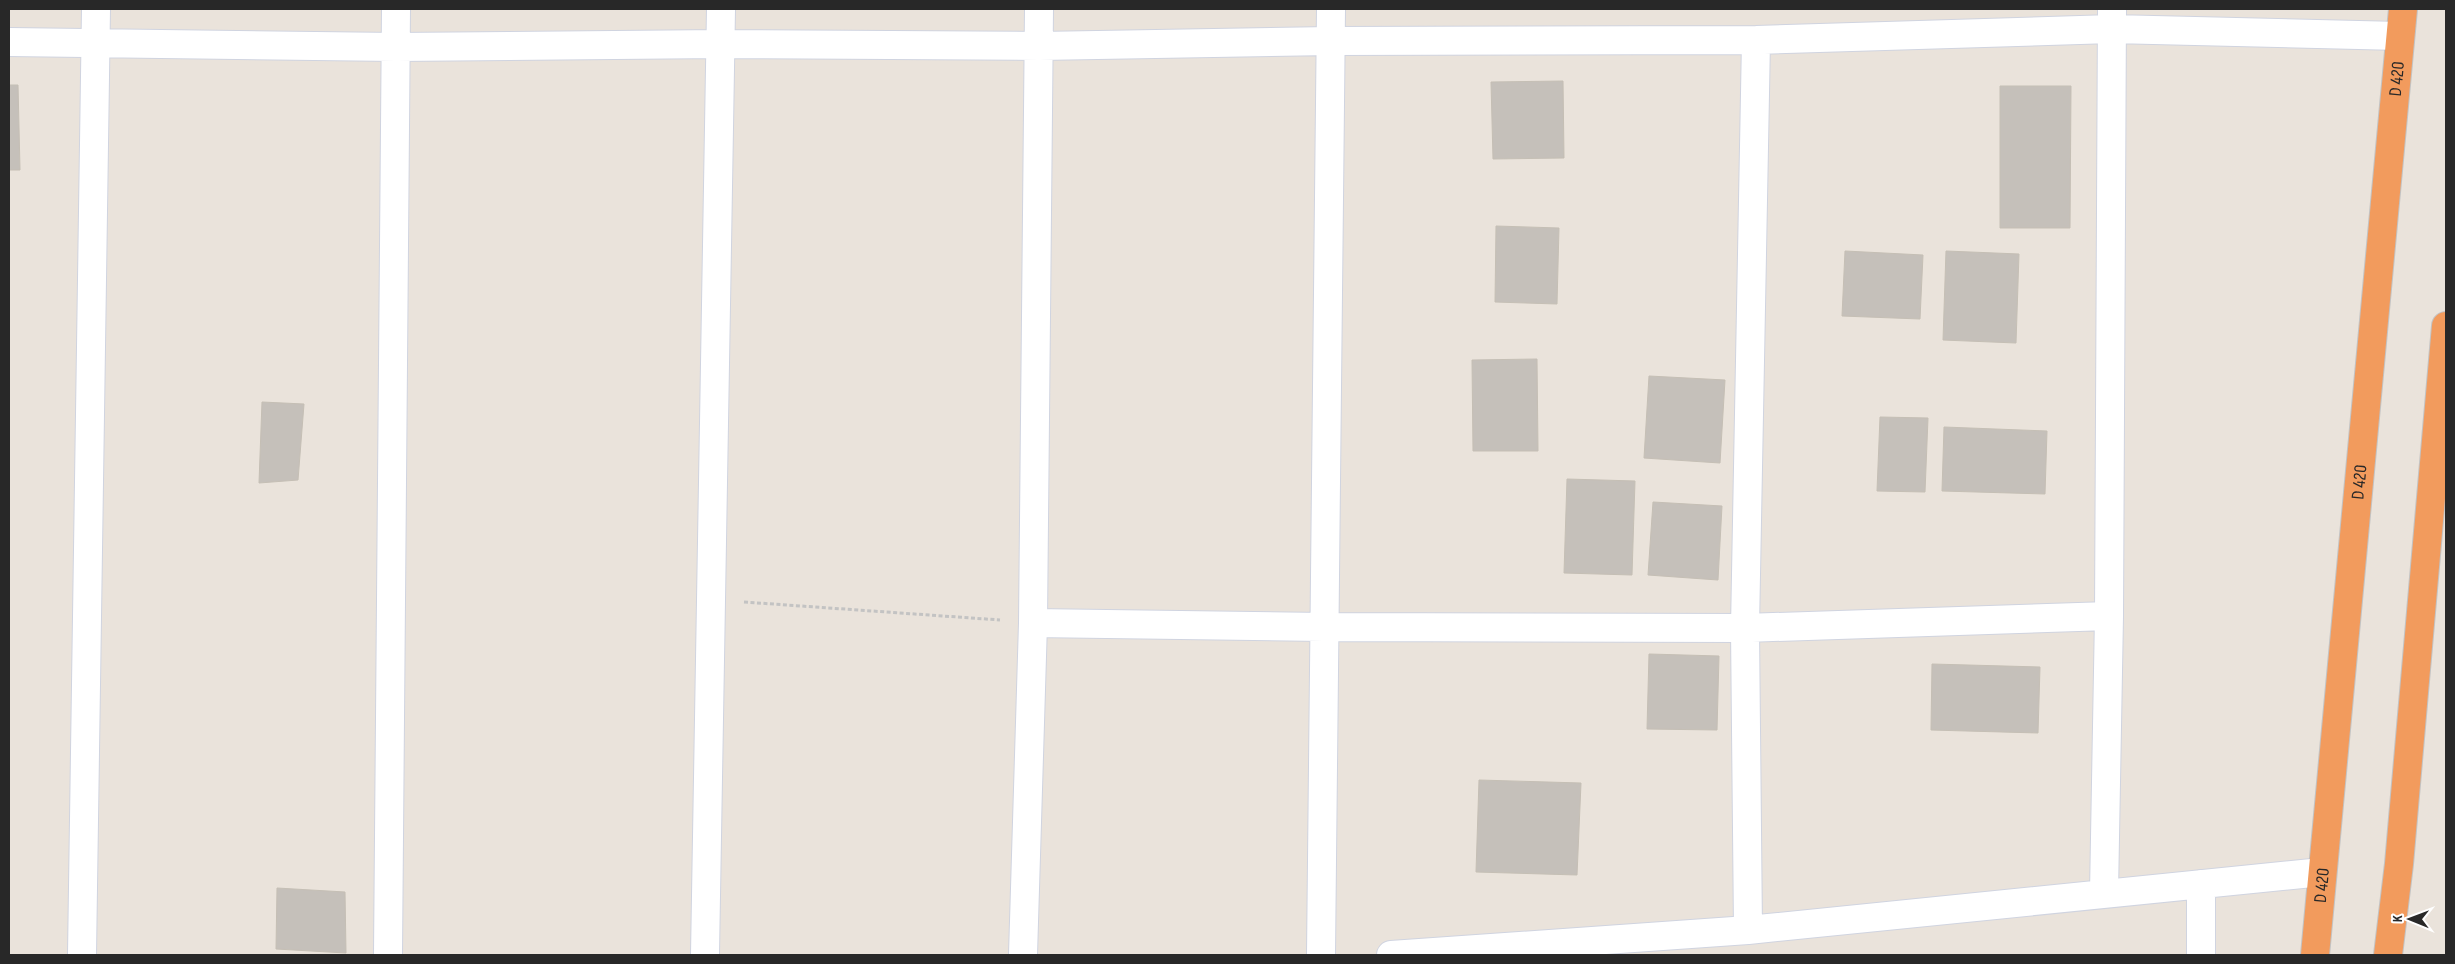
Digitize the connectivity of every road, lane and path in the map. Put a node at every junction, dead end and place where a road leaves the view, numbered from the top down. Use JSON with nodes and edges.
{"nodes":[{"id":1,"x":96,"y":9,"type":"edge"},
{"id":2,"x":396,"y":9,"type":"edge"},
{"id":3,"x":721,"y":9,"type":"edge"},
{"id":4,"x":1039,"y":9,"type":"edge"},
{"id":5,"x":1331,"y":9,"type":"edge"},
{"id":6,"x":2403,"y":9,"type":"edge"},
{"id":7,"x":2112,"y":19,"type":"edge"},
{"id":8,"x":2400,"y":36,"type":"junction"},
{"id":9,"x":1756,"y":40,"type":"junction"},
{"id":10,"x":1331,"y":41,"type":"junction"},
{"id":11,"x":9,"y":42,"type":"edge"},
{"id":12,"x":96,"y":44,"type":"junction"},
{"id":13,"x":722,"y":44,"type":"junction"},
{"id":14,"x":1039,"y":46,"type":"junction"},
{"id":15,"x":396,"y":47,"type":"junction"},
{"id":16,"x":2446,"y":326,"type":"edge"},
{"id":17,"x":711,"y":599,"type":"junction"},
{"id":18,"x":2109,"y":616,"type":"junction"},
{"id":19,"x":1033,"y":623,"type":"junction"},
{"id":20,"x":1324,"y":627,"type":"junction"},
{"id":21,"x":1745,"y":628,"type":"junction"},
{"id":22,"x":2322,"y":872,"type":"junction"},
{"id":23,"x":2202,"y":884,"type":"junction"},
{"id":24,"x":2104,"y":893,"type":"junction"},
{"id":25,"x":1748,"y":930,"type":"junction"},
{"id":26,"x":82,"y":955,"type":"edge"},
{"id":27,"x":388,"y":955,"type":"edge"},
{"id":28,"x":706,"y":955,"type":"edge"},
{"id":29,"x":1022,"y":955,"type":"edge"},
{"id":30,"x":1321,"y":955,"type":"edge"},
{"id":31,"x":1391,"y":955,"type":"edge"},
{"id":32,"x":2202,"y":955,"type":"edge"},
{"id":33,"x":2315,"y":955,"type":"edge"},
{"id":34,"x":2388,"y":955,"type":"edge"}],
"edges":[{"from":1,"to":12,"type":"street"},
{"from":2,"to":15,"type":"street"},
{"from":3,"to":13,"type":"street"},
{"from":4,"to":14,"type":"street"},
{"from":5,"to":10,"type":"street"},
{"from":6,"to":8,"type":"highway","name":"D 420"},
{"from":7,"to":8,"type":"street"},
{"from":7,"to":9,"type":"street"},
{"from":7,"to":18,"type":"street"},
{"from":8,"to":22,"type":"highway","name":"D 420"},
{"from":9,"to":10,"type":"street"},
{"from":9,"to":21,"type":"street"},
{"from":10,"to":14,"type":"street"},
{"from":10,"to":20,"type":"street"},
{"from":11,"to":12,"type":"street"},
{"from":12,"to":15,"type":"street"},
{"from":12,"to":26,"type":"street"},
{"from":13,"to":14,"type":"street"},
{"from":13,"to":15,"type":"street"},
{"from":13,"to":17,"type":"street"},
{"from":14,"to":19,"type":"street"},
{"from":15,"to":27,"type":"street"},
{"from":16,"to":34,"type":"highway"},
{"from":17,"to":19,"type":"path"},
{"from":17,"to":28,"type":"street"},
{"from":18,"to":21,"type":"street"},
{"from":18,"to":24,"type":"street"},
{"from":19,"to":20,"type":"street"},
{"from":19,"to":29,"type":"street"},
{"from":20,"to":21,"type":"street"},
{"from":20,"to":30,"type":"street"},
{"from":21,"to":25,"type":"street"},
{"from":22,"to":23,"type":"street"},
{"from":22,"to":33,"type":"highway","name":"D 420"},
{"from":23,"to":24,"type":"street"},
{"from":23,"to":32,"type":"street"},
{"from":24,"to":25,"type":"street"},
{"from":25,"to":31,"type":"street"}]}
